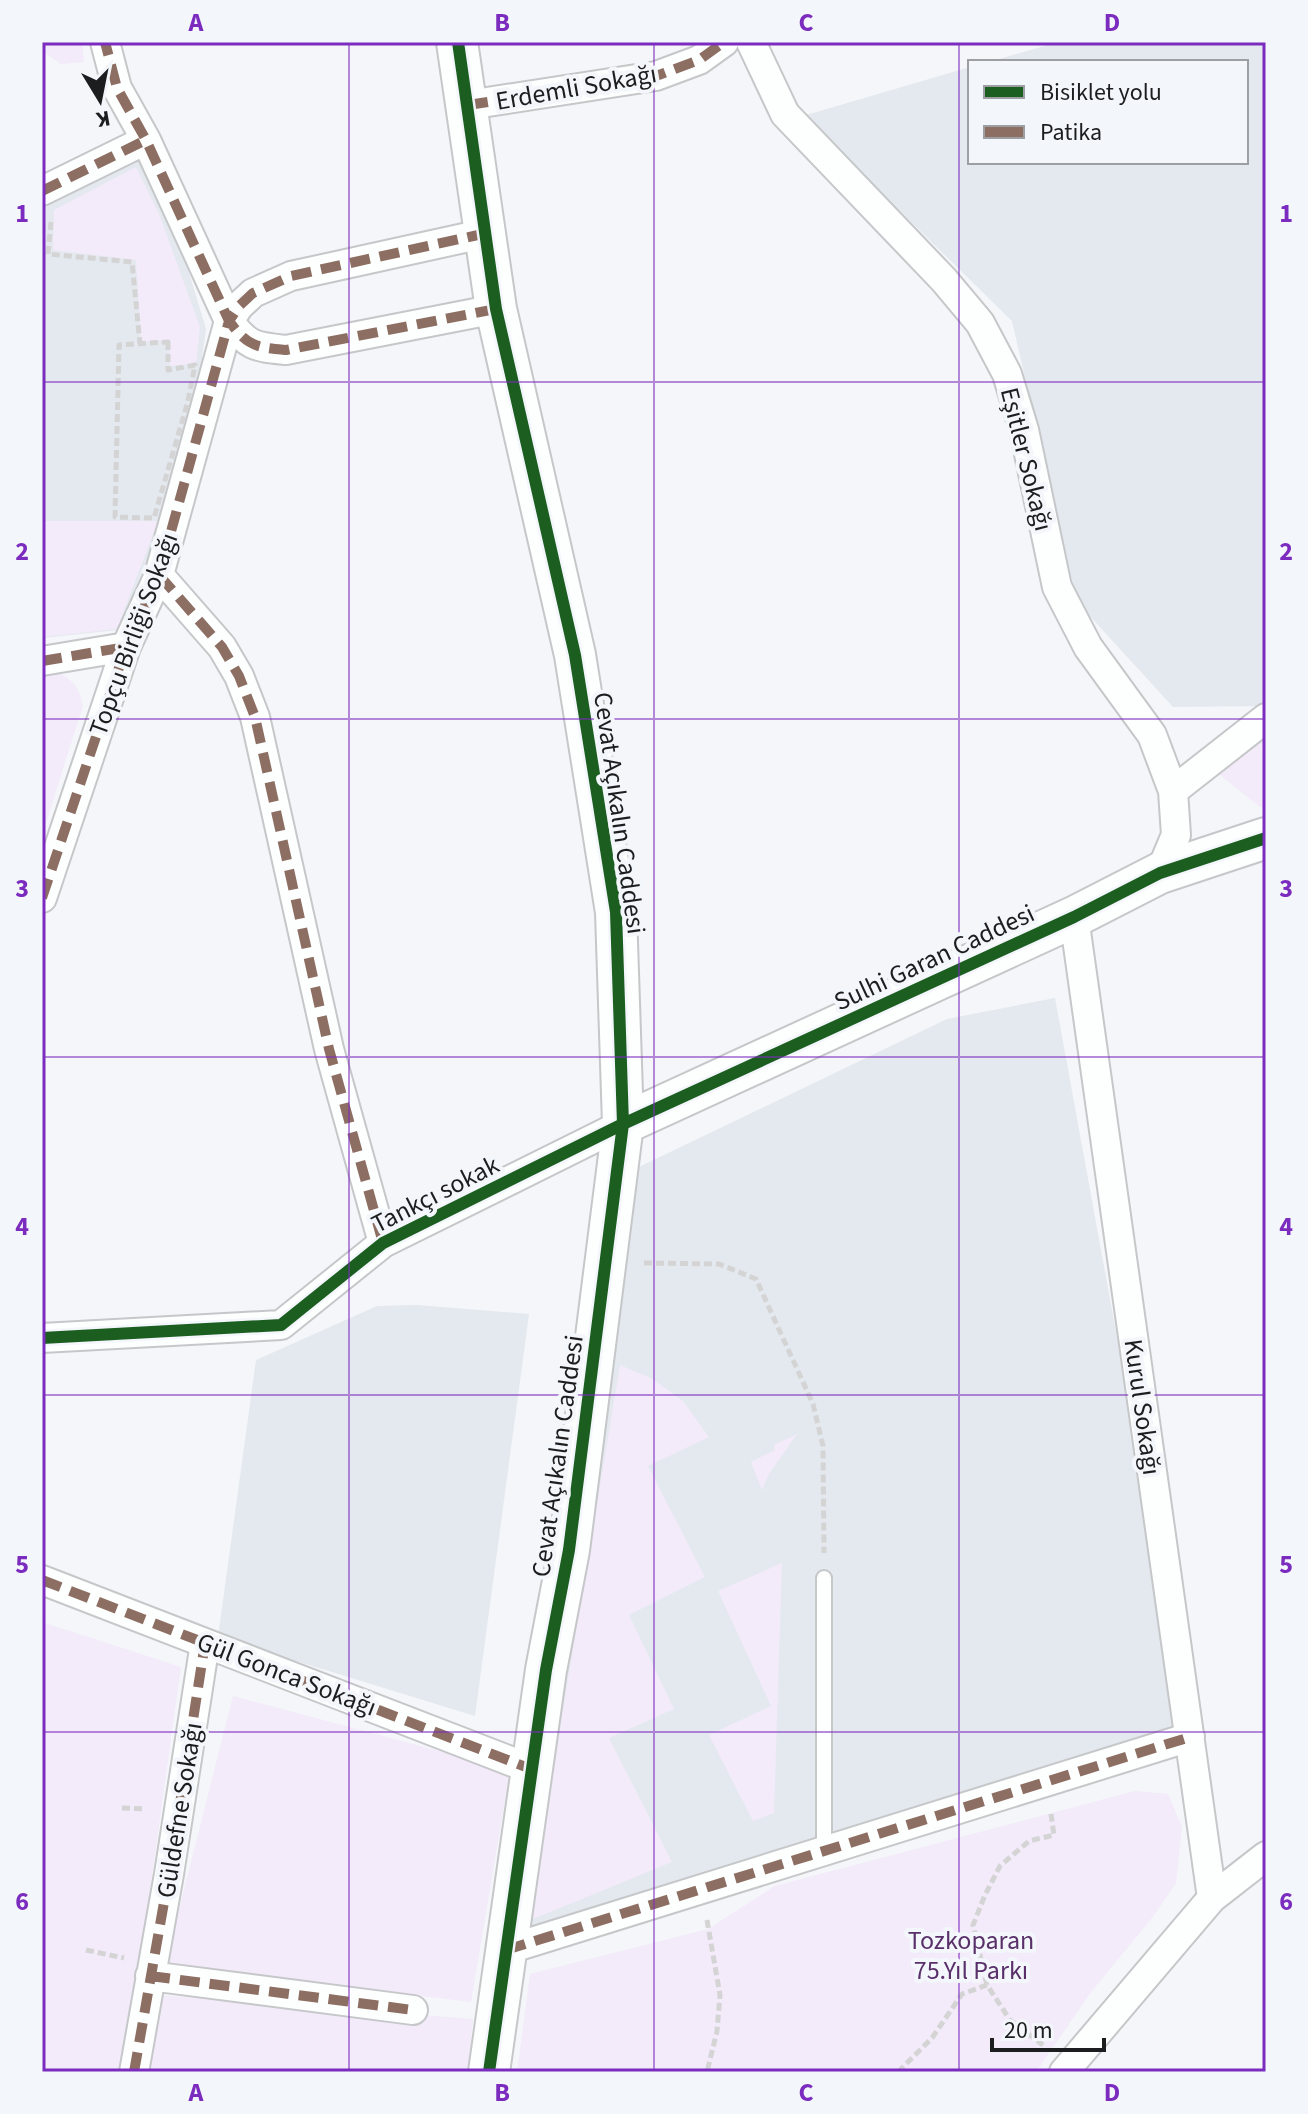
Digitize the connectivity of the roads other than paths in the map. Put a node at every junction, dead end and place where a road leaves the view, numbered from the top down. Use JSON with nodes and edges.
{"nodes":[{"id":1,"x":105,"y":42,"type":"edge"},
{"id":2,"x":458,"y":42,"type":"edge"},
{"id":3,"x":724,"y":42,"type":"edge"},
{"id":4,"x":751,"y":42,"type":"edge"},
{"id":5,"x":468,"y":105,"type":"junction"},
{"id":6,"x":146,"y":140,"type":"junction"},
{"id":7,"x":48,"y":188,"type":"edge"},
{"id":8,"x":487,"y":233,"type":"junction"},
{"id":9,"x":496,"y":309,"type":"junction"},
{"id":10,"x":229,"y":321,"type":"junction"},
{"id":11,"x":159,"y":575,"type":"junction"},
{"id":12,"x":126,"y":647,"type":"junction"},
{"id":13,"x":42,"y":661,"type":"edge"},
{"id":14,"x":1266,"y":718,"type":"edge"},
{"id":15,"x":1173,"y":791,"type":"junction"},
{"id":16,"x":1266,"y":838,"type":"edge"},
{"id":17,"x":1160,"y":873,"type":"junction"},
{"id":18,"x":42,"y":898,"type":"edge"},
{"id":19,"x":1074,"y":917,"type":"junction"},
{"id":20,"x":623,"y":1124,"type":"junction"},
{"id":21,"x":383,"y":1243,"type":"junction"},
{"id":22,"x":42,"y":1338,"type":"edge"},
{"id":23,"x":824,"y":1578,"type":"road end"},
{"id":24,"x":42,"y":1580,"type":"edge"},
{"id":25,"x":205,"y":1643,"type":"junction"},
{"id":26,"x":1190,"y":1737,"type":"junction"},
{"id":27,"x":531,"y":1769,"type":"junction"},
{"id":28,"x":824,"y":1851,"type":"junction"},
{"id":29,"x":1266,"y":1856,"type":"edge"},
{"id":30,"x":1212,"y":1898,"type":"junction"},
{"id":31,"x":506,"y":1950,"type":"junction"},
{"id":32,"x":150,"y":1976,"type":"junction"},
{"id":33,"x":413,"y":2010,"type":"dead end"},
{"id":34,"x":1066,"y":2069,"type":"edge"},
{"id":35,"x":134,"y":2072,"type":"edge"},
{"id":36,"x":489,"y":2072,"type":"edge"}],
"edges":[{"from":1,"to":6,"type":"street"},
{"from":2,"to":5,"type":"street","name":"Cevat Açıkalın Caddesi"},
{"from":3,"to":5,"type":"street","name":"Erdemli Sokağı"},
{"from":4,"to":15,"type":"street","name":"Eşitler Sokağı"},
{"from":5,"to":8,"type":"street","name":"Cevat Açıkalın Caddesi"},
{"from":6,"to":7,"type":"street"},
{"from":6,"to":10,"type":"street"},
{"from":8,"to":9,"type":"street","name":"Cevat Açıkalın Caddesi"},
{"from":8,"to":10,"type":"street","name":"Topçu Birliği Sokağı"},
{"from":9,"to":10,"type":"street"},
{"from":9,"to":20,"type":"street","name":"Cevat Açıkalın Caddesi"},
{"from":10,"to":11,"type":"street","name":"Topçu Birliği Sokağı"},
{"from":11,"to":12,"type":"street","name":"Topçu Birliği Sokağı"},
{"from":11,"to":21,"type":"street"},
{"from":12,"to":13,"type":"street"},
{"from":12,"to":18,"type":"street","name":"Topçu Birliği Sokağı"},
{"from":14,"to":15,"type":"street"},
{"from":15,"to":17,"type":"street","name":"Eşitler Sokağı"},
{"from":16,"to":17,"type":"street","name":"Sulhi Garan Caddesi"},
{"from":17,"to":19,"type":"street","name":"Sulhi Garan Caddesi"},
{"from":19,"to":20,"type":"street","name":"Sulhi Garan Caddesi"},
{"from":19,"to":26,"type":"street","name":"Kurul Sokağı"},
{"from":20,"to":21,"type":"street","name":"Tankçı sokak"},
{"from":20,"to":27,"type":"street","name":"Cevat Açıkalın Caddesi"},
{"from":21,"to":22,"type":"street","name":"Tankçı sokak"},
{"from":23,"to":28,"type":"lane"},
{"from":24,"to":25,"type":"street","name":"Gül Gonca Sokağı"},
{"from":25,"to":27,"type":"street","name":"Gül Gonca Sokağı"},
{"from":25,"to":32,"type":"street","name":"Güldefne Sokağı"},
{"from":26,"to":28,"type":"street"},
{"from":26,"to":30,"type":"street","name":"Kurul Sokağı"},
{"from":27,"to":31,"type":"street","name":"Cevat Açıkalın Caddesi"},
{"from":28,"to":31,"type":"street"},
{"from":29,"to":30,"type":"street"},
{"from":30,"to":34,"type":"street"},
{"from":31,"to":36,"type":"street","name":"Cevat Açıkalın Caddesi"},
{"from":32,"to":33,"type":"street"},
{"from":32,"to":35,"type":"street","name":"Güldefne Sokağı"}]}
